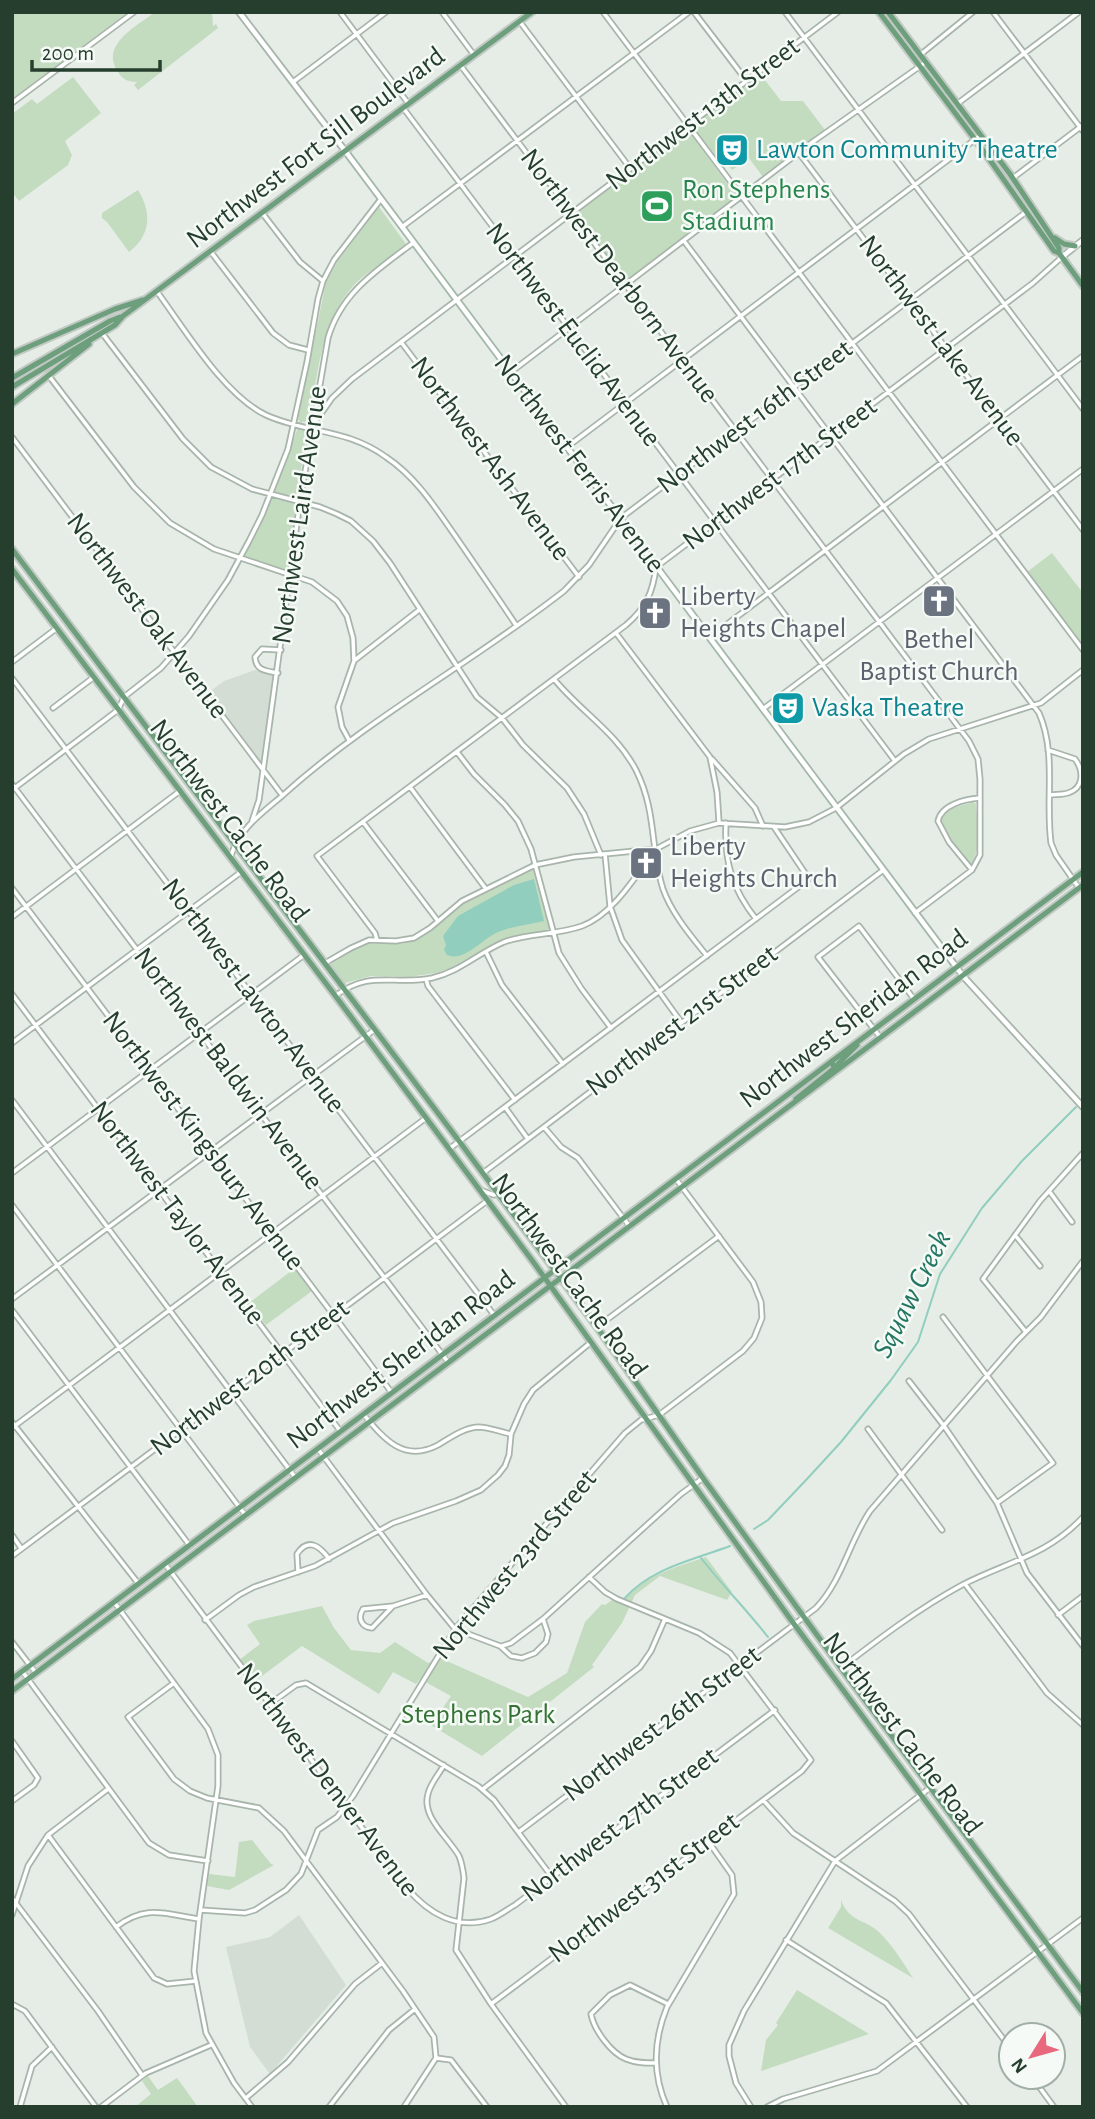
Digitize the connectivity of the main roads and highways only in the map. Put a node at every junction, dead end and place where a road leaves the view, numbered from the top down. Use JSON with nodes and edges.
{"nodes":[{"id":1,"x":239,"y":12,"type":"edge"},
{"id":2,"x":532,"y":12,"type":"edge"},
{"id":3,"x":879,"y":12,"type":"edge"},
{"id":4,"x":888,"y":12,"type":"edge"},
{"id":5,"x":923,"y":64,"type":"junction"},
{"id":6,"x":978,"y":137,"type":"junction"},
{"id":7,"x":346,"y":152,"type":"junction"},
{"id":8,"x":1052,"y":236,"type":"junction"},
{"id":9,"x":1083,"y":240,"type":"edge"},
{"id":10,"x":1074,"y":246,"type":"junction"},
{"id":11,"x":1061,"y":255,"type":"junction"},
{"id":12,"x":1083,"y":286,"type":"edge"},
{"id":13,"x":155,"y":295,"type":"junction"},
{"id":14,"x":123,"y":316,"type":"junction"},
{"id":15,"x":102,"y":333,"type":"junction"},
{"id":16,"x":12,"y":354,"type":"edge"},
{"id":17,"x":12,"y":378,"type":"edge"},
{"id":18,"x":12,"y":387,"type":"edge"},
{"id":19,"x":12,"y":404,"type":"edge"},
{"id":20,"x":12,"y":549,"type":"edge"},
{"id":21,"x":12,"y":569,"type":"edge"},
{"id":22,"x":1083,"y":872,"type":"edge"},
{"id":23,"x":1081,"y":886,"type":"edge"},
{"id":24,"x":956,"y":968,"type":"junction"},
{"id":25,"x":963,"y":976,"type":"junction"},
{"id":26,"x":859,"y":1041,"type":"junction"},
{"id":27,"x":832,"y":1061,"type":"junction"},
{"id":28,"x":839,"y":1071,"type":"junction"},
{"id":29,"x":793,"y":1104,"type":"junction"},
{"id":30,"x":1083,"y":1107,"type":"edge"},
{"id":31,"x":555,"y":1270,"type":"junction"},
{"id":32,"x":545,"y":1277,"type":"junction"},
{"id":33,"x":562,"y":1279,"type":"junction"},
{"id":34,"x":552,"y":1287,"type":"junction"},
{"id":35,"x":12,"y":1679,"type":"edge"},
{"id":36,"x":12,"y":1691,"type":"edge"},
{"id":37,"x":1083,"y":1992,"type":"edge"},
{"id":38,"x":1083,"y":2013,"type":"edge"}],
"edges":[{"from":1,"to":7,"type":"main road","name":"Northwest Ferris Avenue"},
{"from":2,"to":7,"type":"main road","name":"Northwest Fort Sill Boulevard"},
{"from":3,"to":5,"type":"main road"},
{"from":4,"to":5,"type":"main road"},
{"from":5,"to":6,"type":"main road"},
{"from":5,"to":6,"type":"main road"},
{"from":6,"to":8,"type":"main road"},
{"from":6,"to":11,"type":"main road"},
{"from":7,"to":13,"type":"main road","name":"Northwest Fort Sill Boulevard"},
{"from":7,"to":24,"type":"main road","name":"Northwest Ferris Avenue"},
{"from":8,"to":10,"type":"main road"},
{"from":8,"to":11,"type":"main road"},
{"from":9,"to":10,"type":"main road"},
{"from":10,"to":11,"type":"main road"},
{"from":11,"to":12,"type":"main road"},
{"from":13,"to":14,"type":"main road","name":"Northwest Fort Sill Boulevard"},
{"from":13,"to":16,"type":"main road"},
{"from":14,"to":15,"type":"main road","name":"Northwest Fort Sill Boulevard"},
{"from":14,"to":17,"type":"main road","name":"Northwest Fort Sill Boulevard"},
{"from":15,"to":18,"type":"main road","name":"Northwest Fort Sill Boulevard"},
{"from":15,"to":19,"type":"main road"},
{"from":20,"to":31,"type":"main road","name":"Northwest Cache Road"},
{"from":21,"to":32,"type":"main road","name":"Northwest Cache Road"},
{"from":22,"to":24,"type":"main road","name":"Northwest Sheridan Road"},
{"from":23,"to":25,"type":"main road","name":"Northwest Sheridan Road"},
{"from":24,"to":25,"type":"main road","name":"Northwest Ferris Avenue"},
{"from":24,"to":26,"type":"main road","name":"Northwest Sheridan Road"},
{"from":25,"to":28,"type":"main road","name":"Northwest Sheridan Road"},
{"from":25,"to":30,"type":"main road","name":"Northwest Ferris Avenue"},
{"from":26,"to":27,"type":"main road","name":"Northwest Sheridan Road"},
{"from":26,"to":28,"type":"main road"},
{"from":27,"to":29,"type":"main road"},
{"from":27,"to":31,"type":"main road","name":"Northwest Sheridan Road"},
{"from":28,"to":29,"type":"main road","name":"Northwest Sheridan Road"},
{"from":29,"to":33,"type":"main road","name":"Northwest Sheridan Road"},
{"from":31,"to":32,"type":"main road","name":"Northwest Sheridan Road"},
{"from":31,"to":33,"type":"main road","name":"Northwest Cache Road"},
{"from":32,"to":34,"type":"main road","name":"Northwest Cache Road"},
{"from":32,"to":35,"type":"main road","name":"Northwest Sheridan Road"},
{"from":33,"to":34,"type":"main road","name":"Northwest Sheridan Road"},
{"from":33,"to":37,"type":"main road","name":"Northwest Cache Road"},
{"from":34,"to":36,"type":"main road","name":"Northwest Sheridan Road"},
{"from":34,"to":38,"type":"main road","name":"Northwest Cache Road"}]}
